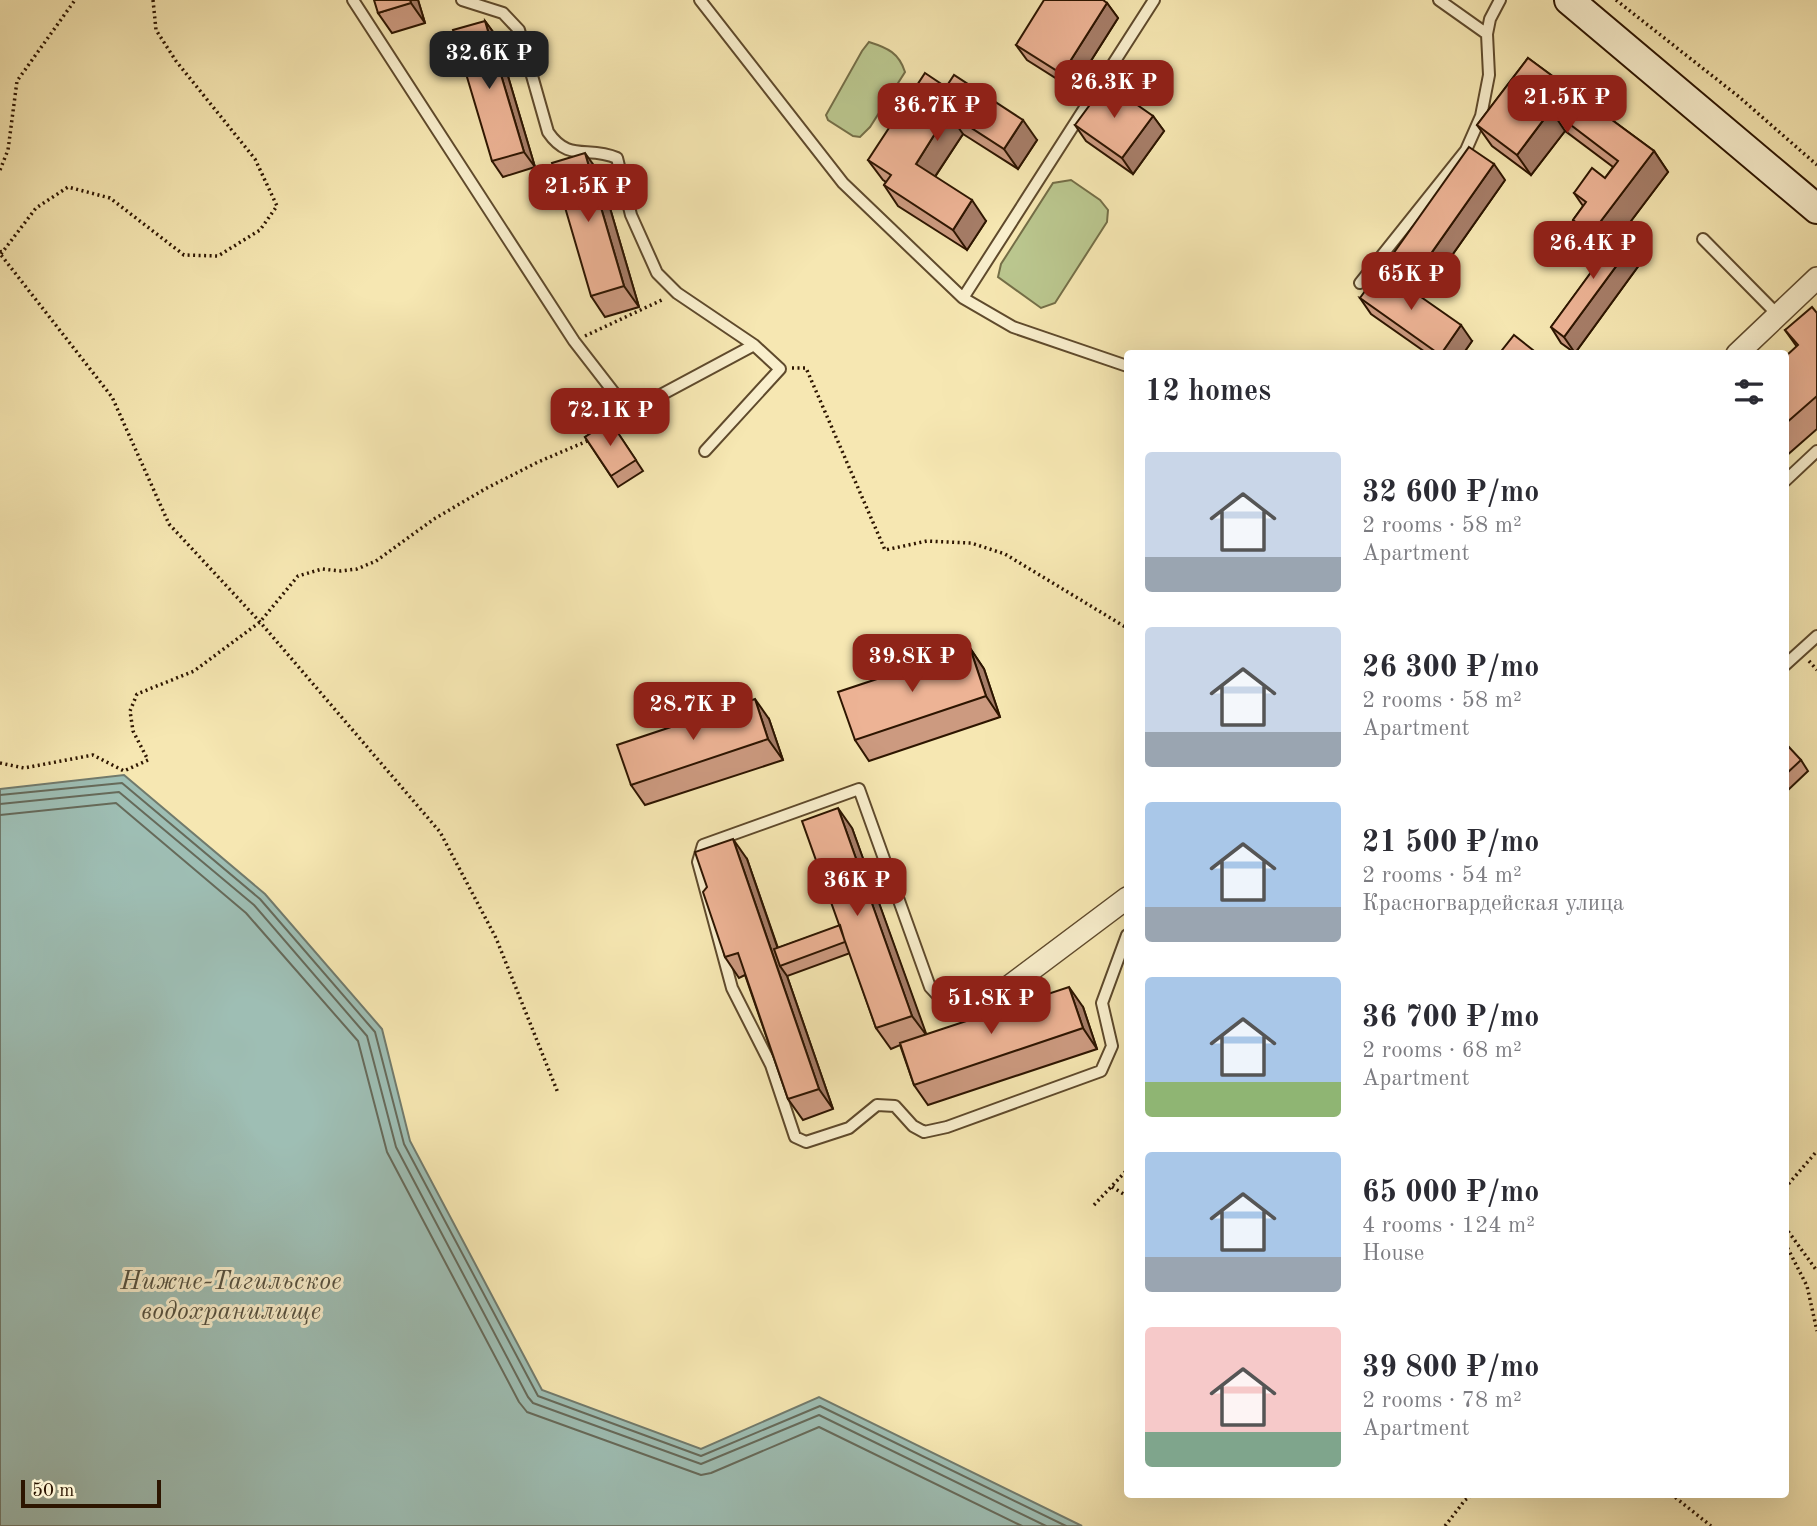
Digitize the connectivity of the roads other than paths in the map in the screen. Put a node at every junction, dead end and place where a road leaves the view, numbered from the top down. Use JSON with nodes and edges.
{"nodes":[{"id":1,"x":353,"y":0,"type":"edge"},
{"id":2,"x":462,"y":0,"type":"edge"},
{"id":3,"x":700,"y":0,"type":"edge"},
{"id":4,"x":1154,"y":0,"type":"edge"},
{"id":5,"x":1438,"y":0,"type":"edge"},
{"id":6,"x":1500,"y":0,"type":"edge"},
{"id":7,"x":1569,"y":0,"type":"edge"},
{"id":8,"x":1487,"y":34,"type":"junction"},
{"id":9,"x":1817,"y":209,"type":"edge"},
{"id":10,"x":1703,"y":239,"type":"dead end"},
{"id":11,"x":1817,"y":278,"type":"edge"},
{"id":12,"x":1360,"y":284,"type":"dead end"},
{"id":13,"x":963,"y":298,"type":"junction"},
{"id":14,"x":1779,"y":316,"type":"junction"},
{"id":15,"x":754,"y":345,"type":"junction"},
{"id":16,"x":1741,"y":350,"type":"edge"},
{"id":17,"x":1124,"y":365,"type":"edge"},
{"id":18,"x":705,"y":451,"type":"dead end"},
{"id":19,"x":1817,"y":451,"type":"edge"},
{"id":20,"x":1789,"y":477,"type":"edge"},
{"id":21,"x":1817,"y":636,"type":"edge"},
{"id":22,"x":1789,"y":661,"type":"edge"},
{"id":23,"x":1124,"y":905,"type":"edge"},
{"id":24,"x":1124,"y":943,"type":"edge"},
{"id":25,"x":966,"y":1008,"type":"joint"}],
"edges":[{"from":1,"to":15,"type":"lane"},
{"from":2,"to":15,"type":"lane"},
{"from":3,"to":13,"type":"lane"},
{"from":4,"to":13,"type":"lane"},
{"from":5,"to":8,"type":"lane"},
{"from":6,"to":8,"type":"lane"},
{"from":7,"to":9,"type":"main road"},
{"from":8,"to":12,"type":"lane"},
{"from":10,"to":14,"type":"lane"},
{"from":11,"to":14,"type":"street"},
{"from":13,"to":17,"type":"lane"},
{"from":14,"to":16,"type":"street"},
{"from":15,"to":18,"type":"lane"},
{"from":19,"to":20,"type":"lane"},
{"from":21,"to":22,"type":"lane"},
{"from":23,"to":25,"type":"street"},
{"from":24,"to":25,"type":"lane"}]}
